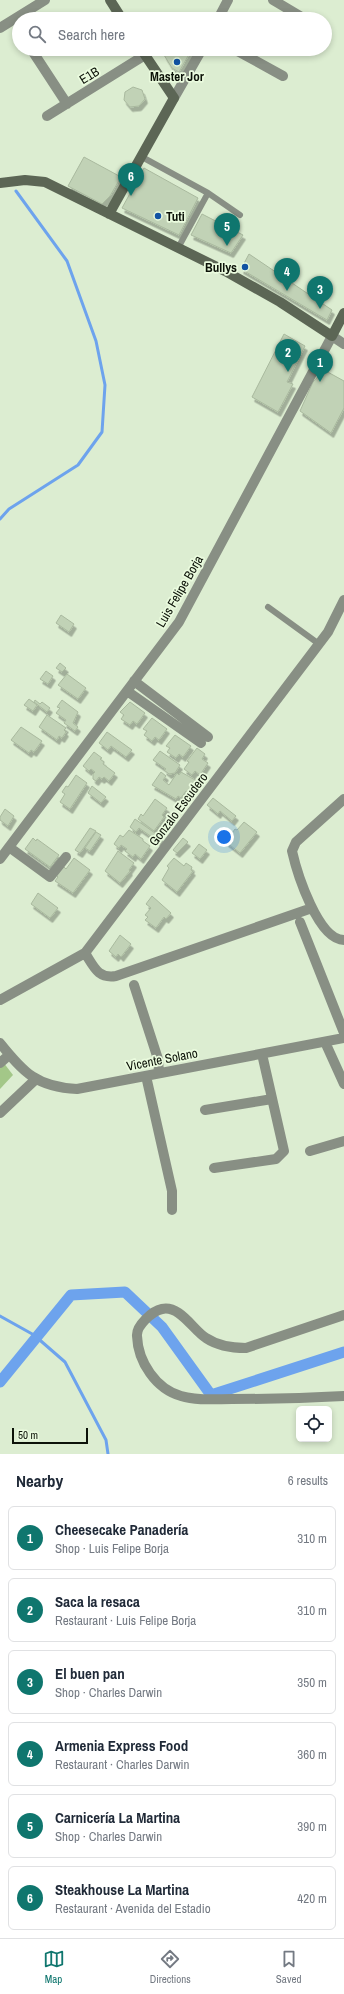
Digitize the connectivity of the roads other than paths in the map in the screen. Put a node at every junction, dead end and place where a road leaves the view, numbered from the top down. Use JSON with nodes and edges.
{"nodes":[{"id":1,"x":45,"y":0,"type":"edge"},
{"id":2,"x":110,"y":0,"type":"edge"},
{"id":3,"x":228,"y":0,"type":"edge"},
{"id":4,"x":273,"y":0,"type":"edge"},
{"id":5,"x":26,"y":12,"type":"edge"},
{"id":6,"x":118,"y":12,"type":"edge"},
{"id":7,"x":222,"y":12,"type":"edge"},
{"id":8,"x":293,"y":12,"type":"edge"},
{"id":9,"x":12,"y":21,"type":"edge"},
{"id":10,"x":0,"y":28,"type":"edge"},
{"id":11,"x":36,"y":56,"type":"edge"},
{"id":12,"x":137,"y":56,"type":"edge"},
{"id":13,"x":146,"y":56,"type":"edge"},
{"id":14,"x":198,"y":56,"type":"edge"},
{"id":15,"x":247,"y":56,"type":"edge"},
{"id":16,"x":283,"y":76,"type":"dead end"},
{"id":17,"x":174,"y":98,"type":"junction"},
{"id":18,"x":67,"y":104,"type":"junction"},
{"id":19,"x":47,"y":116,"type":"dead end"},
{"id":20,"x":142,"y":157,"type":"junction"},
{"id":21,"x":0,"y":183,"type":"edge"},
{"id":22,"x":208,"y":193,"type":"junction"},
{"id":23,"x":109,"y":214,"type":"junction"},
{"id":24,"x":240,"y":215,"type":"dead end"},
{"id":25,"x":178,"y":248,"type":"junction"},
{"id":26,"x":344,"y":313,"type":"edge"},
{"id":27,"x":332,"y":336,"type":"junction"},
{"id":28,"x":344,"y":344,"type":"edge"},
{"id":29,"x":344,"y":600,"type":"edge"},
{"id":30,"x":268,"y":607,"type":"dead end"},
{"id":31,"x":319,"y":644,"type":"junction"},
{"id":32,"x":134,"y":681,"type":"junction"},
{"id":33,"x":127,"y":690,"type":"junction"},
{"id":34,"x":344,"y":799,"type":"edge"},
{"id":35,"x":9,"y":847,"type":"junction"},
{"id":36,"x":66,"y":857,"type":"dead end"},
{"id":37,"x":0,"y":859,"type":"edge"},
{"id":38,"x":312,"y":908,"type":"junction"},
{"id":39,"x":300,"y":922,"type":"dead end"},
{"id":40,"x":344,"y":940,"type":"edge"},
{"id":41,"x":85,"y":953,"type":"junction"},
{"id":42,"x":134,"y":985,"type":"dead end"},
{"id":43,"x":0,"y":1000,"type":"edge"},
{"id":44,"x":344,"y":1033,"type":"edge"},
{"id":45,"x":344,"y":1038,"type":"edge"},
{"id":46,"x":325,"y":1042,"type":"junction"},
{"id":47,"x":0,"y":1043,"type":"edge"},
{"id":48,"x":262,"y":1054,"type":"junction"},
{"id":49,"x":9,"y":1055,"type":"junction"},
{"id":50,"x":0,"y":1064,"type":"edge"},
{"id":51,"x":159,"y":1073,"type":"junction"},
{"id":52,"x":146,"y":1076,"type":"junction"},
{"id":53,"x":36,"y":1079,"type":"junction"},
{"id":54,"x":344,"y":1084,"type":"edge"},
{"id":55,"x":272,"y":1099,"type":"junction"},
{"id":56,"x":205,"y":1110,"type":"dead end"},
{"id":57,"x":0,"y":1113,"type":"edge"},
{"id":58,"x":344,"y":1142,"type":"edge"},
{"id":59,"x":310,"y":1151,"type":"dead end"},
{"id":60,"x":214,"y":1168,"type":"dead end"},
{"id":61,"x":172,"y":1210,"type":"dead end"},
{"id":62,"x":344,"y":1315,"type":"edge"},
{"id":63,"x":344,"y":1396,"type":"edge"}],
"edges":[{"from":1,"to":5,"type":"street"},
{"from":2,"to":6,"type":"street"},
{"from":3,"to":7,"type":"street"},
{"from":4,"to":8,"type":"street"},
{"from":9,"to":10,"type":"street"},
{"from":11,"to":18,"type":"street"},
{"from":12,"to":18,"type":"street","name":"E1B"},
{"from":13,"to":17,"type":"street"},
{"from":14,"to":17,"type":"street"},
{"from":15,"to":16,"type":"street"},
{"from":17,"to":20,"type":"street"},
{"from":18,"to":19,"type":"street","name":"E1B"},
{"from":20,"to":22,"type":"lane"},
{"from":20,"to":23,"type":"street"},
{"from":21,"to":23,"type":"street"},
{"from":22,"to":24,"type":"lane"},
{"from":22,"to":25,"type":"lane"},
{"from":23,"to":25,"type":"street"},
{"from":25,"to":27,"type":"street"},
{"from":26,"to":27,"type":"street","name":"Luis Felipe Borja"},
{"from":27,"to":28,"type":"street"},
{"from":27,"to":32,"type":"street","name":"Luis Felipe Borja"},
{"from":29,"to":31,"type":"street","name":"Gonzalo Escudero"},
{"from":30,"to":31,"type":"lane"},
{"from":31,"to":41,"type":"street","name":"Gonzalo Escudero"},
{"from":32,"to":33,"type":"street","name":"Luis Felipe Borja"},
{"from":32,"to":33,"type":"street"},
{"from":33,"to":35,"type":"street","name":"Luis Felipe Borja"},
{"from":34,"to":38,"type":"street"},
{"from":35,"to":36,"type":"street"},
{"from":35,"to":37,"type":"street","name":"Luis Felipe Borja"},
{"from":38,"to":40,"type":"street"},
{"from":38,"to":41,"type":"street"},
{"from":39,"to":44,"type":"street"},
{"from":41,"to":43,"type":"street","name":"Gonzalo Escudero"},
{"from":42,"to":51,"type":"street"},
{"from":45,"to":46,"type":"street","name":"Vicente Solano"},
{"from":46,"to":48,"type":"street","name":"Vicente Solano"},
{"from":46,"to":54,"type":"street"},
{"from":47,"to":49,"type":"street","name":"Vicente Solano"},
{"from":48,"to":51,"type":"street","name":"Vicente Solano"},
{"from":48,"to":55,"type":"street"},
{"from":49,"to":50,"type":"street"},
{"from":49,"to":53,"type":"street","name":"Vicente Solano"},
{"from":51,"to":52,"type":"street","name":"Vicente Solano"},
{"from":52,"to":53,"type":"street","name":"Vicente Solano"},
{"from":52,"to":61,"type":"street"},
{"from":53,"to":57,"type":"street"},
{"from":55,"to":56,"type":"street"},
{"from":55,"to":60,"type":"street"},
{"from":58,"to":59,"type":"street"},
{"from":62,"to":63,"type":"street"}]}
